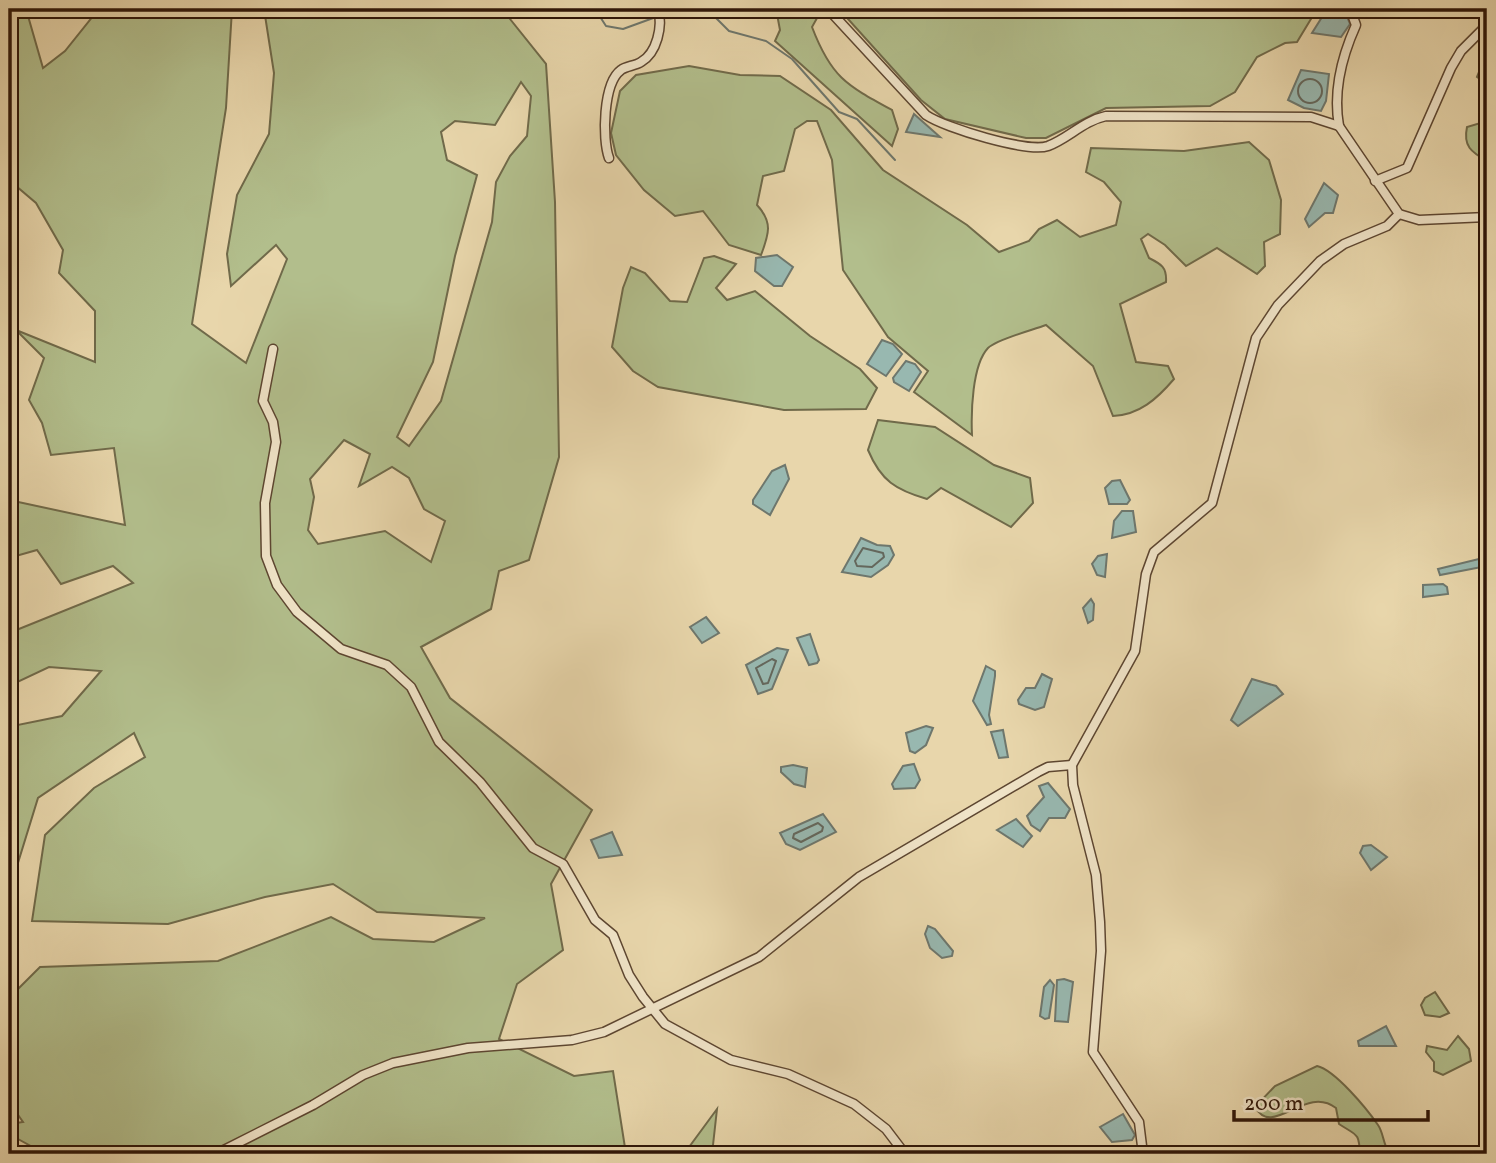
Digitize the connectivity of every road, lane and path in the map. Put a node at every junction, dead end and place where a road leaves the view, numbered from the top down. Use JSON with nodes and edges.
{"nodes":[{"id":1,"x":658,"y":9,"type":"edge"},
{"id":2,"x":828,"y":9,"type":"edge"},
{"id":3,"x":1350,"y":9,"type":"edge"},
{"id":4,"x":1487,"y":25,"type":"edge"},
{"id":5,"x":1339,"y":126,"type":"junction"},
{"id":6,"x":609,"y":158,"type":"dead end"},
{"id":7,"x":1375,"y":181,"type":"junction"},
{"id":8,"x":1399,"y":214,"type":"junction"},
{"id":9,"x":1487,"y":217,"type":"edge"},
{"id":10,"x":273,"y":349,"type":"dead end"},
{"id":11,"x":1072,"y":765,"type":"junction"},
{"id":12,"x":651,"y":1007,"type":"junction"},
{"id":13,"x":216,"y":1154,"type":"edge"},
{"id":14,"x":905,"y":1154,"type":"edge"},
{"id":15,"x":1143,"y":1154,"type":"edge"}],
"edges":[{"from":1,"to":6,"type":"street"},
{"from":2,"to":5,"type":"street"},
{"from":3,"to":5,"type":"street"},
{"from":4,"to":7,"type":"street"},
{"from":5,"to":7,"type":"street"},
{"from":7,"to":8,"type":"street"},
{"from":8,"to":9,"type":"street"},
{"from":8,"to":11,"type":"street"},
{"from":10,"to":12,"type":"street"},
{"from":11,"to":12,"type":"street"},
{"from":11,"to":15,"type":"street"},
{"from":12,"to":13,"type":"street"},
{"from":12,"to":14,"type":"street"}]}
